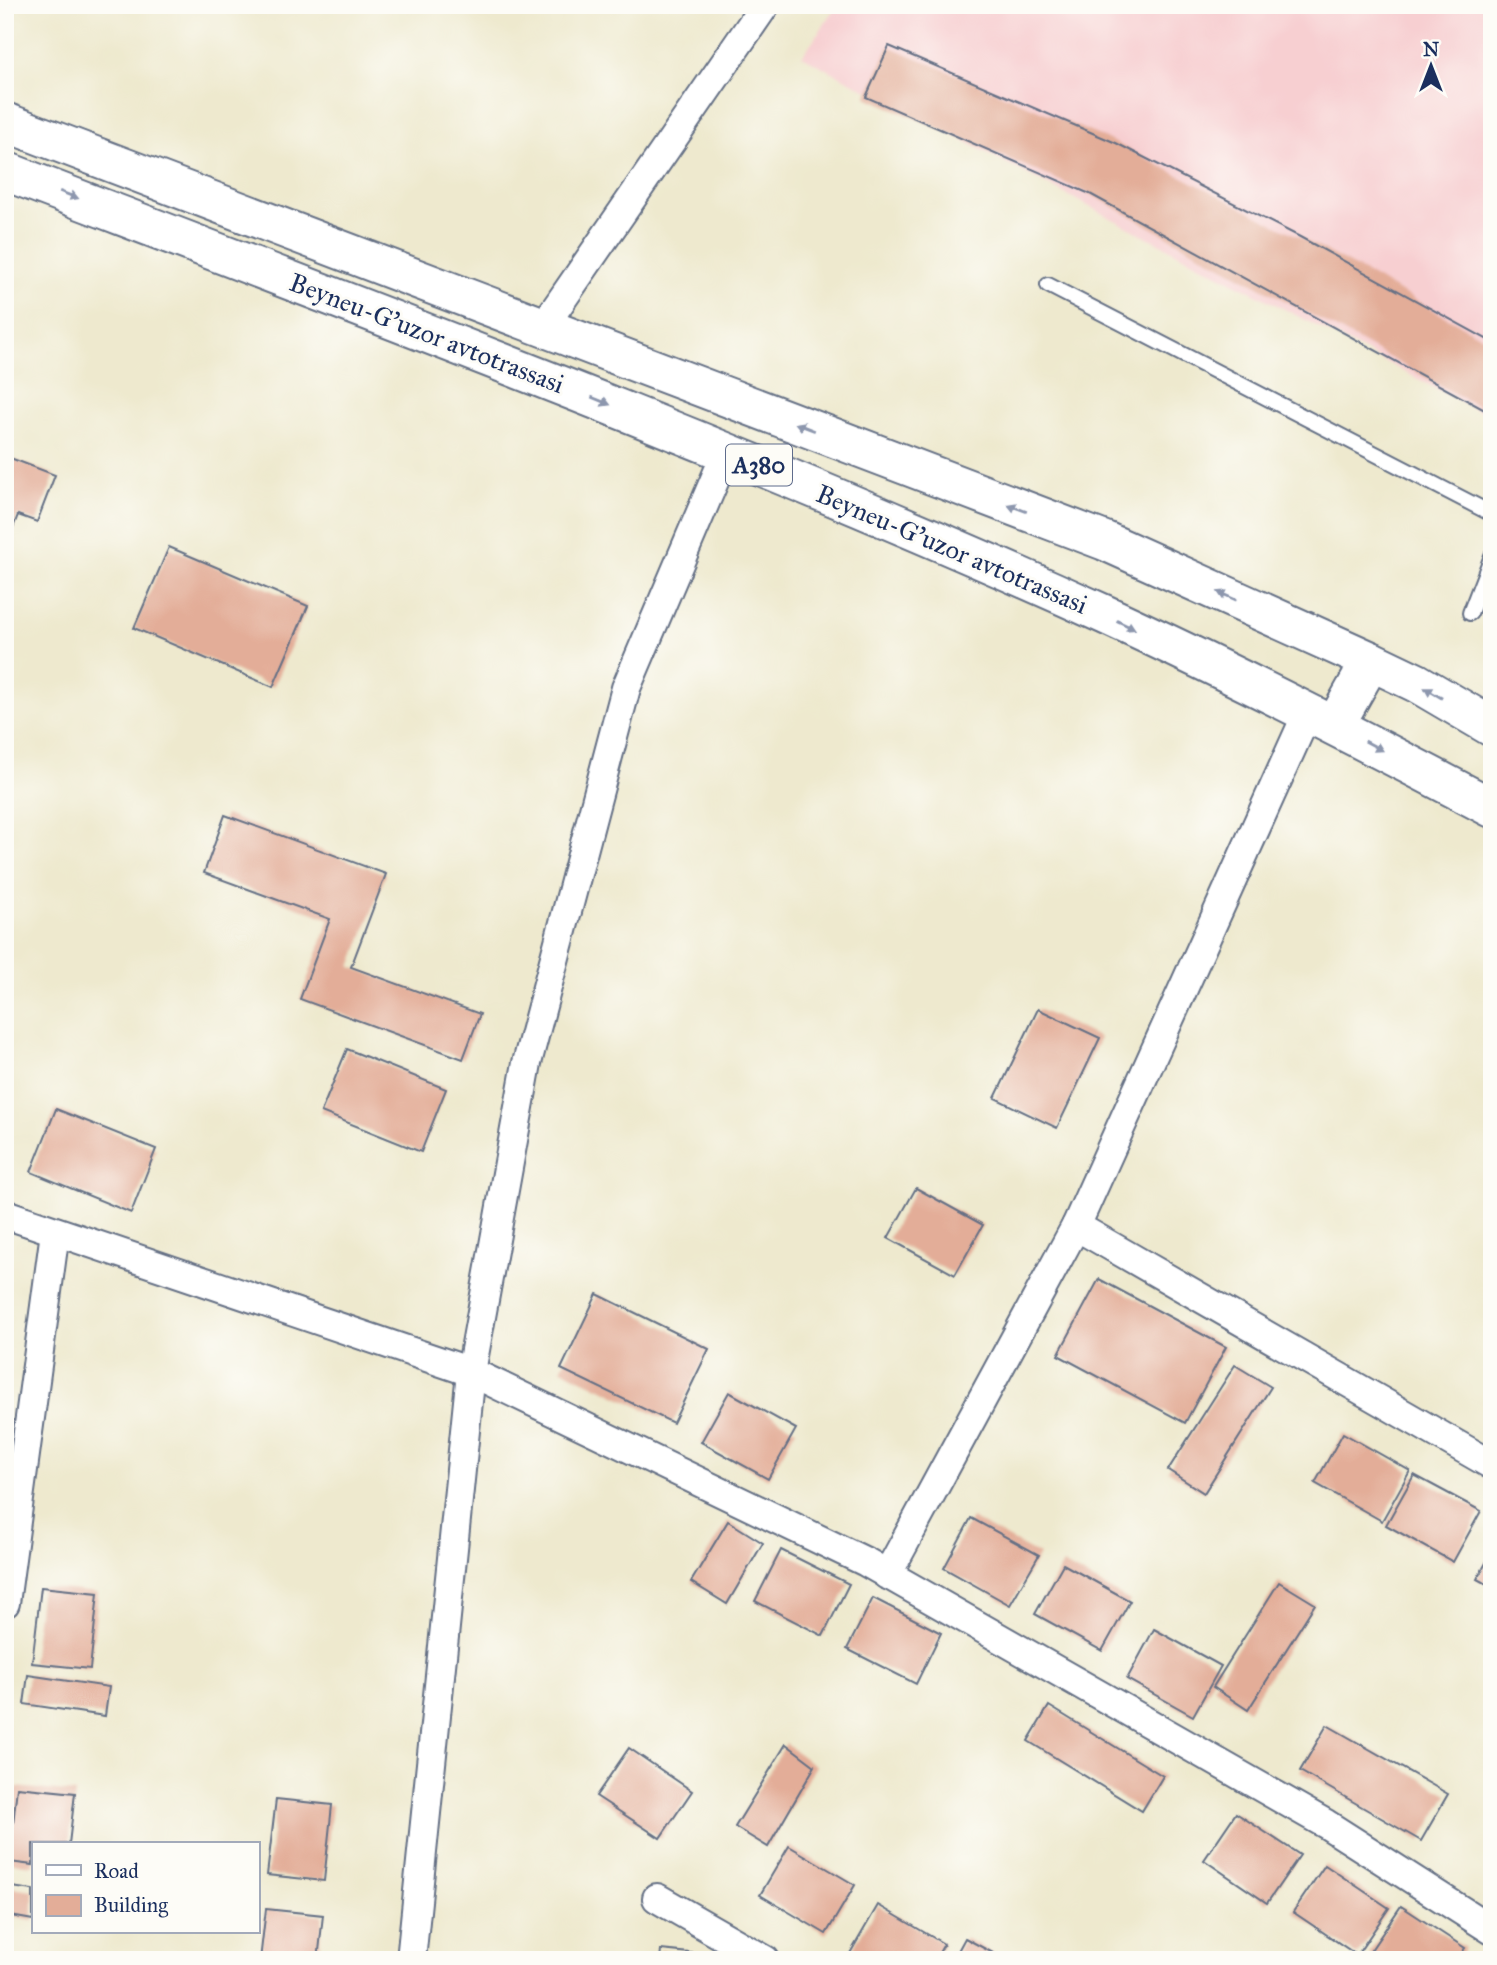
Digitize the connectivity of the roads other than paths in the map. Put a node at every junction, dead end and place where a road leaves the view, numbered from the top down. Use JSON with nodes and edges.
{"nodes":[{"id":1,"x":765,"y":5,"type":"edge"},
{"id":2,"x":5,"y":122,"type":"edge"},
{"id":3,"x":5,"y":171,"type":"edge"},
{"id":4,"x":1048,"y":285,"type":"dead end"},
{"id":5,"x":543,"y":327,"type":"junction"},
{"id":6,"x":727,"y":451,"type":"junction"},
{"id":7,"x":1492,"y":514,"type":"edge"},
{"id":8,"x":1492,"y":556,"type":"edge"},
{"id":9,"x":1469,"y":613,"type":"dead end"},
{"id":10,"x":1371,"y":661,"type":"junction"},
{"id":11,"x":1322,"y":718,"type":"junction"},
{"id":12,"x":1492,"y":727,"type":"edge"},
{"id":13,"x":1492,"y":808,"type":"edge"},
{"id":14,"x":5,"y":1214,"type":"edge"},
{"id":15,"x":1076,"y":1226,"type":"junction"},
{"id":16,"x":55,"y":1232,"type":"junction"},
{"id":17,"x":471,"y":1372,"type":"junction"},
{"id":18,"x":1492,"y":1465,"type":"edge"},
{"id":19,"x":887,"y":1575,"type":"junction"},
{"id":20,"x":5,"y":1603,"type":"edge"},
{"id":21,"x":657,"y":1898,"type":"dead end"},
{"id":22,"x":1492,"y":1930,"type":"edge"},
{"id":23,"x":411,"y":1960,"type":"edge"},
{"id":24,"x":765,"y":1960,"type":"edge"}],
"edges":[{"from":1,"to":5,"type":"street"},
{"from":2,"to":5,"type":"highway","name":"Beyneu-G'uzor avtotrassasi","number":"A380"},
{"from":3,"to":6,"type":"highway","name":"Beyneu-G'uzor avtotrassasi","number":"A380","one_way":true},
{"from":4,"to":7,"type":"lane"},
{"from":10,"to":5,"type":"highway","name":"Beyneu-G'uzor avtotrassasi","number":"A380","one_way":true},
{"from":6,"to":11,"type":"highway","name":"Beyneu-G'uzor avtotrassasi","number":"A380","one_way":true},
{"from":6,"to":17,"type":"street"},
{"from":8,"to":9,"type":"lane"},
{"from":10,"to":11,"type":"highway"},
{"from":12,"to":10,"type":"highway","name":"Beyneu-G'uzor avtotrassasi","number":"A380","one_way":true},
{"from":11,"to":13,"type":"highway","name":"Beyneu-G'uzor avtotrassasi","number":"A380","one_way":true},
{"from":11,"to":15,"type":"street"},
{"from":14,"to":16,"type":"street"},
{"from":15,"to":18,"type":"street"},
{"from":15,"to":19,"type":"street"},
{"from":16,"to":17,"type":"street"},
{"from":16,"to":20,"type":"street"},
{"from":17,"to":19,"type":"street"},
{"from":17,"to":23,"type":"street"},
{"from":19,"to":22,"type":"street"},
{"from":21,"to":24,"type":"street"}]}
